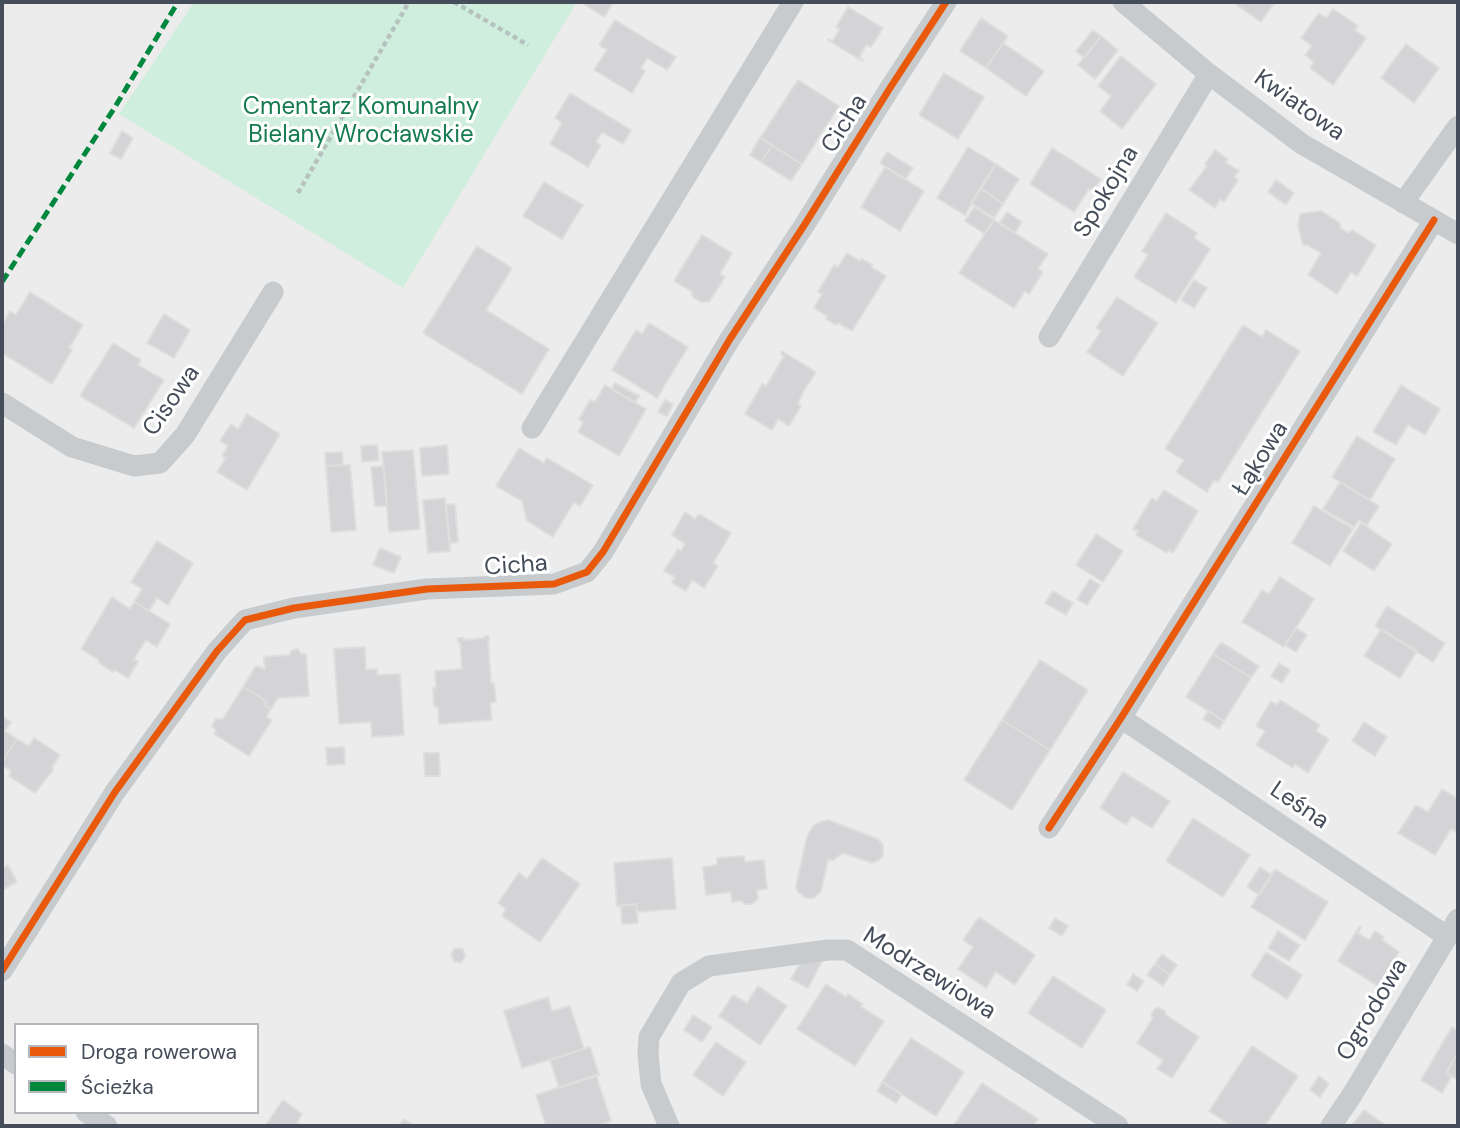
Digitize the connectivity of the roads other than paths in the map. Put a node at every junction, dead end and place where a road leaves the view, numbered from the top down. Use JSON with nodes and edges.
{"nodes":[{"id":1,"x":793,"y":2,"type":"edge"},
{"id":2,"x":946,"y":2,"type":"edge"},
{"id":3,"x":1123,"y":2,"type":"edge"},
{"id":4,"x":1209,"y":74,"type":"junction"},
{"id":5,"x":1458,"y":126,"type":"edge"},
{"id":6,"x":1403,"y":203,"type":"junction"},
{"id":7,"x":1434,"y":220,"type":"junction"},
{"id":8,"x":1458,"y":234,"type":"edge"},
{"id":9,"x":274,"y":292,"type":"dead end"},
{"id":10,"x":1049,"y":337,"type":"dead end"},
{"id":11,"x":2,"y":403,"type":"edge"},
{"id":12,"x":532,"y":428,"type":"dead end"},
{"id":13,"x":1121,"y":718,"type":"junction"},
{"id":14,"x":1049,"y":828,"type":"dead end"},
{"id":15,"x":1453,"y":928,"type":"edge"},
{"id":16,"x":2,"y":971,"type":"edge"},
{"id":17,"x":89,"y":1114,"type":"edge"},
{"id":18,"x":107,"y":1126,"type":"edge"},
{"id":19,"x":669,"y":1126,"type":"edge"},
{"id":20,"x":1118,"y":1126,"type":"edge"},
{"id":21,"x":1331,"y":1126,"type":"edge"}],
"edges":[{"from":1,"to":12,"type":"street"},
{"from":2,"to":16,"type":"street","name":"Cicha"},
{"from":3,"to":4,"type":"street","name":"Kwiatowa"},
{"from":4,"to":6,"type":"street","name":"Kwiatowa"},
{"from":4,"to":10,"type":"street","name":"Spokojna"},
{"from":5,"to":6,"type":"street"},
{"from":6,"to":7,"type":"street","name":"Kwiatowa"},
{"from":7,"to":8,"type":"street","name":"Kwiatowa"},
{"from":7,"to":13,"type":"street","name":"Łąkowa"},
{"from":9,"to":11,"type":"street","name":"Cisowa"},
{"from":13,"to":14,"type":"street","name":"Łąkowa"},
{"from":13,"to":15,"type":"street","name":"Leśna"},
{"from":15,"to":21,"type":"street","name":"Ogrodowa"},
{"from":17,"to":18,"type":"street"},
{"from":19,"to":20,"type":"street","name":"Modrzewiowa"}]}
